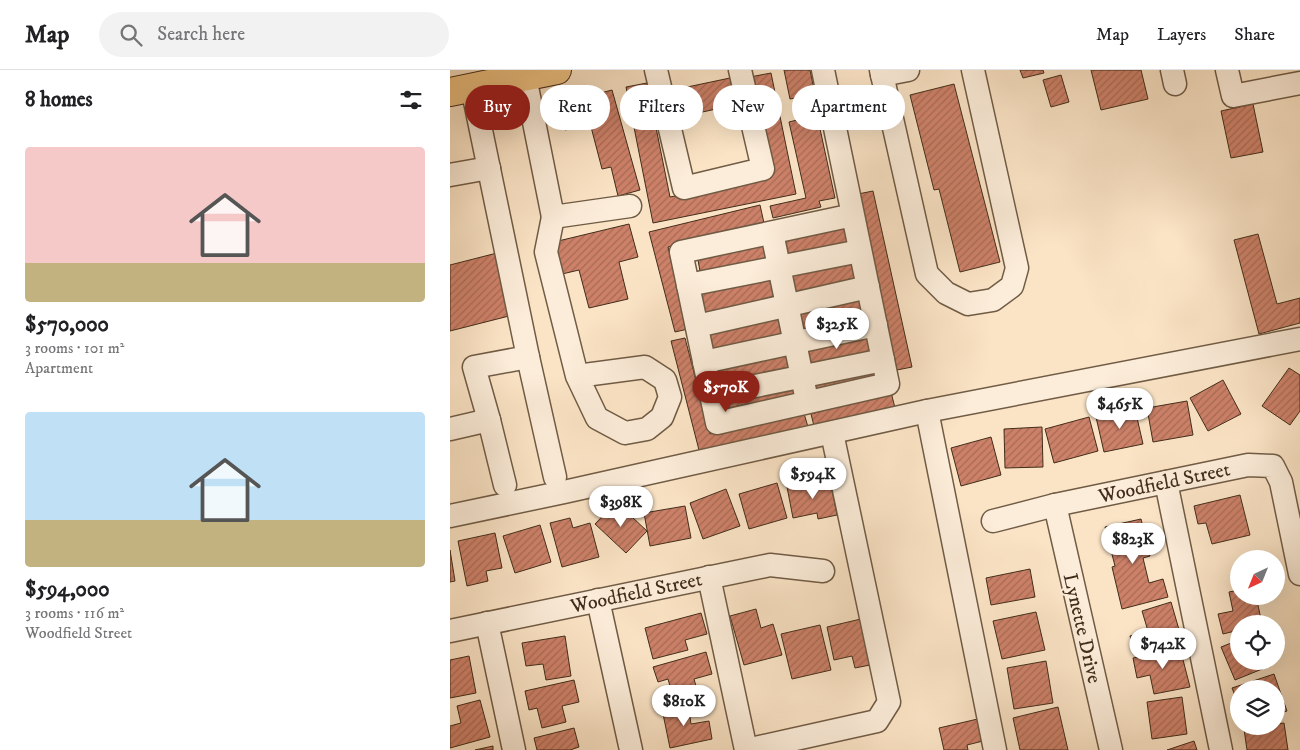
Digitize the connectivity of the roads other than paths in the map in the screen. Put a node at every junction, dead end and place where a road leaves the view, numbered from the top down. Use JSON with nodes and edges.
{"nodes":[{"id":1,"x":557,"y":70,"type":"edge"},
{"id":2,"x":656,"y":70,"type":"edge"},
{"id":3,"x":740,"y":70,"type":"edge"},
{"id":4,"x":823,"y":70,"type":"edge"},
{"id":5,"x":908,"y":70,"type":"edge"},
{"id":6,"x":973,"y":70,"type":"edge"},
{"id":7,"x":1227,"y":70,"type":"edge"},
{"id":8,"x":882,"y":73,"type":"edge"},
{"id":9,"x":525,"y":76,"type":"junction"},
{"id":10,"x":1300,"y":83,"type":"edge"},
{"id":11,"x":461,"y":90,"type":"edge"},
{"id":12,"x":490,"y":168,"type":"junction"},
{"id":13,"x":450,"y":175,"type":"edge"},
{"id":14,"x":630,"y":206,"type":"dead end"},
{"id":15,"x":853,"y":215,"type":"junction"},
{"id":16,"x":553,"y":217,"type":"junction"},
{"id":17,"x":772,"y":233,"type":"junction"},
{"id":18,"x":860,"y":251,"type":"junction"},
{"id":19,"x":779,"y":267,"type":"junction"},
{"id":20,"x":688,"y":285,"type":"junction"},
{"id":21,"x":868,"y":287,"type":"junction"},
{"id":22,"x":787,"y":306,"type":"junction"},
{"id":23,"x":696,"y":326,"type":"junction"},
{"id":24,"x":876,"y":326,"type":"junction"},
{"id":25,"x":1300,"y":339,"type":"edge"},
{"id":26,"x":795,"y":342,"type":"junction"},
{"id":27,"x":528,"y":357,"type":"junction"},
{"id":28,"x":883,"y":360,"type":"junction"},
{"id":29,"x":704,"y":362,"type":"junction"},
{"id":30,"x":577,"y":376,"type":"dead end"},
{"id":31,"x":802,"y":376,"type":"junction"},
{"id":32,"x":711,"y":395,"type":"junction"},
{"id":33,"x":808,"y":402,"type":"junction"},
{"id":34,"x":927,"y":411,"type":"junction"},
{"id":35,"x":489,"y":420,"type":"junction"},
{"id":36,"x":450,"y":429,"type":"edge"},
{"id":37,"x":832,"y":433,"type":"junction"},
{"id":38,"x":555,"y":477,"type":"dead end"},
{"id":39,"x":1166,"y":482,"type":"junction"},
{"id":40,"x":506,"y":486,"type":"dead end"},
{"id":41,"x":1055,"y":505,"type":"junction"},
{"id":42,"x":450,"y":516,"type":"edge"},
{"id":43,"x":993,"y":521,"type":"dead end"},
{"id":44,"x":823,"y":570,"type":"dead end"},
{"id":45,"x":1300,"y":574,"type":"edge"},
{"id":46,"x":709,"y":577,"type":"junction"},
{"id":47,"x":598,"y":600,"type":"junction"},
{"id":48,"x":487,"y":623,"type":"junction"},
{"id":49,"x":450,"y":631,"type":"edge"},
{"id":50,"x":514,"y":750,"type":"edge"},
{"id":51,"x":631,"y":750,"type":"edge"},
{"id":52,"x":746,"y":750,"type":"edge"},
{"id":53,"x":995,"y":750,"type":"edge"},
{"id":54,"x":1111,"y":750,"type":"edge"},
{"id":55,"x":1221,"y":750,"type":"edge"}],
"edges":[{"from":1,"to":9,"type":"main road"},
{"from":2,"to":3,"type":"street"},
{"from":4,"to":15,"type":"street"},
{"from":5,"to":8,"type":"street"},
{"from":6,"to":8,"type":"street"},
{"from":7,"to":10,"type":"street"},
{"from":9,"to":11,"type":"main road"},
{"from":9,"to":16,"type":"street"},
{"from":11,"to":12,"type":"street"},
{"from":12,"to":13,"type":"street"},
{"from":12,"to":27,"type":"street"},
{"from":14,"to":16,"type":"street"},
{"from":15,"to":17,"type":"street"},
{"from":15,"to":18,"type":"street"},
{"from":16,"to":30,"type":"street"},
{"from":17,"to":19,"type":"street"},
{"from":17,"to":20,"type":"street"},
{"from":18,"to":19,"type":"street"},
{"from":18,"to":21,"type":"street"},
{"from":19,"to":20,"type":"street"},
{"from":19,"to":22,"type":"street"},
{"from":20,"to":23,"type":"street"},
{"from":21,"to":22,"type":"street"},
{"from":21,"to":24,"type":"street"},
{"from":22,"to":23,"type":"street"},
{"from":22,"to":26,"type":"street"},
{"from":23,"to":29,"type":"street"},
{"from":24,"to":26,"type":"street"},
{"from":24,"to":28,"type":"street"},
{"from":25,"to":34,"type":"street"},
{"from":26,"to":29,"type":"street"},
{"from":26,"to":31,"type":"street"},
{"from":27,"to":35,"type":"street"},
{"from":27,"to":38,"type":"street"},
{"from":28,"to":31,"type":"street"},
{"from":28,"to":33,"type":"street"},
{"from":29,"to":32,"type":"street"},
{"from":31,"to":32,"type":"street"},
{"from":31,"to":33,"type":"street"},
{"from":32,"to":33,"type":"street"},
{"from":34,"to":37,"type":"street"},
{"from":34,"to":53,"type":"street"},
{"from":35,"to":36,"type":"street"},
{"from":35,"to":40,"type":"street"},
{"from":37,"to":42,"type":"street"},
{"from":37,"to":52,"type":"street"},
{"from":39,"to":41,"type":"street","name":"Woodfield Street"},
{"from":39,"to":45,"type":"street","name":"Woodfield Street"},
{"from":39,"to":55,"type":"street"},
{"from":41,"to":43,"type":"street","name":"Woodfield Street"},
{"from":41,"to":54,"type":"street","name":"Lynette Drive"},
{"from":44,"to":46,"type":"street","name":"Woodfield Street"},
{"from":46,"to":47,"type":"street","name":"Woodfield Street"},
{"from":46,"to":52,"type":"street"},
{"from":47,"to":48,"type":"street","name":"Woodfield Street"},
{"from":47,"to":51,"type":"street"},
{"from":48,"to":49,"type":"street","name":"Woodfield Street"},
{"from":48,"to":50,"type":"street"}]}
